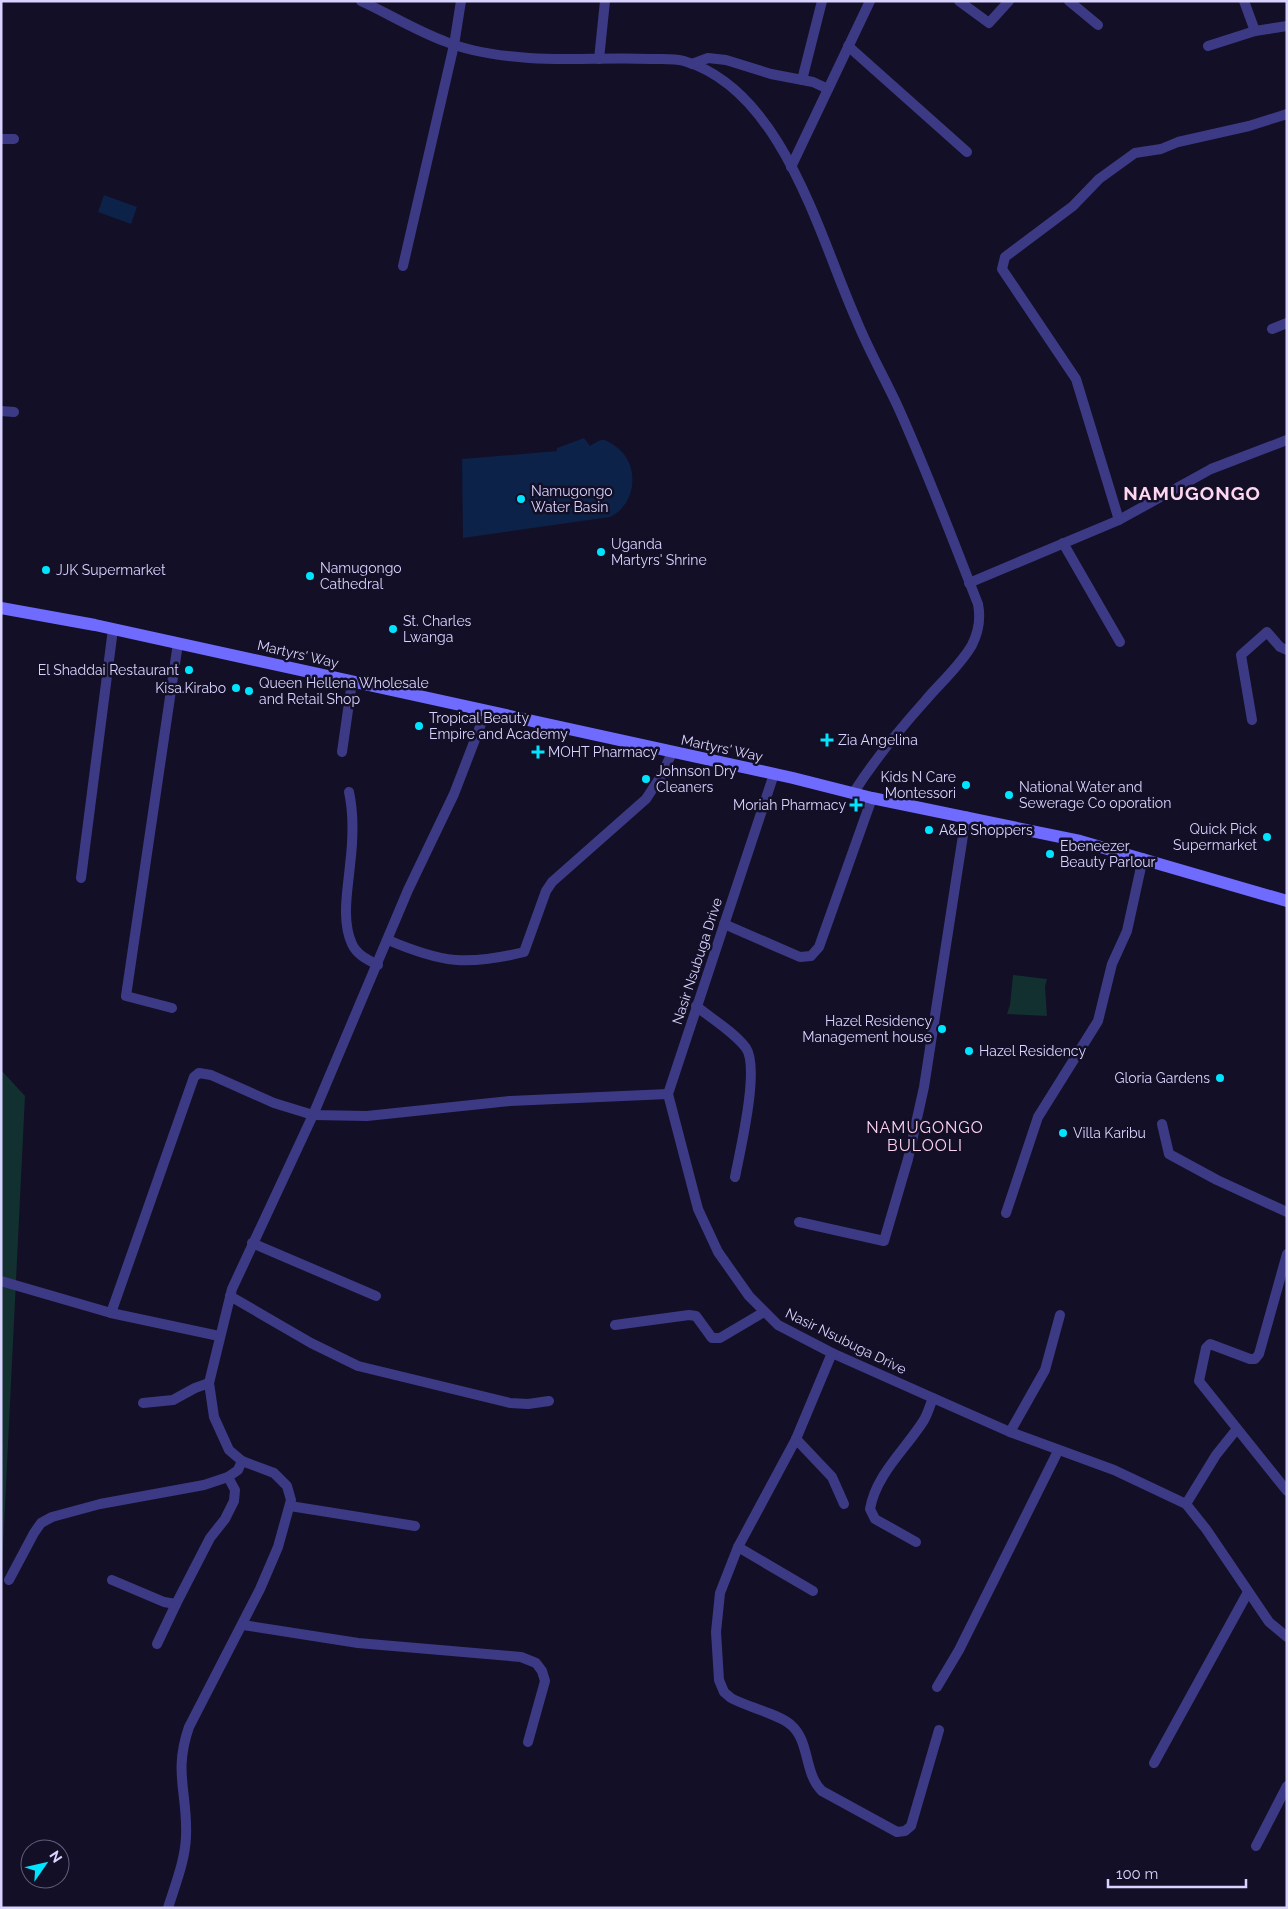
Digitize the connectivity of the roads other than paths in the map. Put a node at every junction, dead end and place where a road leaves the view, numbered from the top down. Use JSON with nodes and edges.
{"nodes":[{"id":1,"x":361,"y":1,"type":"edge"},
{"id":2,"x":461,"y":1,"type":"edge"},
{"id":3,"x":605,"y":1,"type":"edge"},
{"id":4,"x":822,"y":1,"type":"edge"},
{"id":5,"x":870,"y":1,"type":"edge"},
{"id":6,"x":958,"y":1,"type":"edge"},
{"id":7,"x":1009,"y":1,"type":"edge"},
{"id":8,"x":1069,"y":1,"type":"edge"},
{"id":9,"x":1244,"y":1,"type":"edge"},
{"id":10,"x":1098,"y":25,"type":"dead end"},
{"id":11,"x":1287,"y":26,"type":"edge"},
{"id":12,"x":1255,"y":31,"type":"junction"},
{"id":13,"x":454,"y":45,"type":"junction"},
{"id":14,"x":848,"y":46,"type":"junction"},
{"id":15,"x":1208,"y":46,"type":"dead end"},
{"id":16,"x":599,"y":59,"type":"junction"},
{"id":17,"x":692,"y":64,"type":"junction"},
{"id":18,"x":802,"y":80,"type":"junction"},
{"id":19,"x":828,"y":89,"type":"junction"},
{"id":20,"x":1287,"y":114,"type":"edge"},
{"id":21,"x":1,"y":139,"type":"edge"},
{"id":22,"x":14,"y":139,"type":"dead end"},
{"id":23,"x":967,"y":152,"type":"dead end"},
{"id":24,"x":791,"y":167,"type":"junction"},
{"id":25,"x":403,"y":266,"type":"dead end"},
{"id":26,"x":1287,"y":323,"type":"edge"},
{"id":27,"x":1272,"y":328,"type":"dead end"},
{"id":28,"x":1,"y":411,"type":"edge"},
{"id":29,"x":14,"y":412,"type":"dead end"},
{"id":30,"x":1287,"y":440,"type":"edge"},
{"id":31,"x":1119,"y":520,"type":"junction"},
{"id":32,"x":1063,"y":543,"type":"junction"},
{"id":33,"x":969,"y":583,"type":"junction"},
{"id":34,"x":1,"y":608,"type":"edge"},
{"id":35,"x":113,"y":629,"type":"junction"},
{"id":36,"x":1120,"y":642,"type":"dead end"},
{"id":37,"x":178,"y":643,"type":"junction"},
{"id":38,"x":1287,"y":650,"type":"edge"},
{"id":39,"x":352,"y":682,"type":"junction"},
{"id":40,"x":486,"y":711,"type":"junction"},
{"id":41,"x":1252,"y":720,"type":"dead end"},
{"id":42,"x":342,"y":752,"type":"dead end"},
{"id":43,"x":672,"y":753,"type":"junction"},
{"id":44,"x":774,"y":774,"type":"junction"},
{"id":45,"x":349,"y":792,"type":"dead end"},
{"id":46,"x":854,"y":792,"type":"junction"},
{"id":47,"x":872,"y":798,"type":"junction"},
{"id":48,"x":966,"y":816,"type":"junction"},
{"id":49,"x":1143,"y":858,"type":"junction"},
{"id":50,"x":81,"y":878,"type":"dead end"},
{"id":51,"x":1287,"y":901,"type":"edge"},
{"id":52,"x":724,"y":924,"type":"junction"},
{"id":53,"x":388,"y":940,"type":"junction"},
{"id":54,"x":378,"y":965,"type":"junction"},
{"id":55,"x":696,"y":1006,"type":"junction"},
{"id":56,"x":172,"y":1008,"type":"dead end"},
{"id":57,"x":668,"y":1094,"type":"junction"},
{"id":58,"x":313,"y":1115,"type":"junction"},
{"id":59,"x":1162,"y":1124,"type":"dead end"},
{"id":60,"x":736,"y":1177,"type":"dead end"},
{"id":61,"x":1287,"y":1212,"type":"edge"},
{"id":62,"x":1006,"y":1213,"type":"dead end"},
{"id":63,"x":800,"y":1222,"type":"dead end"},
{"id":64,"x":252,"y":1243,"type":"junction"},
{"id":65,"x":1287,"y":1254,"type":"edge"},
{"id":66,"x":1,"y":1281,"type":"edge"},
{"id":67,"x":230,"y":1296,"type":"junction"},
{"id":68,"x":376,"y":1296,"type":"dead end"},
{"id":69,"x":111,"y":1312,"type":"junction"},
{"id":70,"x":764,"y":1312,"type":"junction"},
{"id":71,"x":1060,"y":1315,"type":"dead end"},
{"id":72,"x":615,"y":1325,"type":"dead end"},
{"id":73,"x":219,"y":1336,"type":"junction"},
{"id":74,"x":832,"y":1353,"type":"junction"},
{"id":75,"x":210,"y":1383,"type":"junction"},
{"id":76,"x":933,"y":1398,"type":"junction"},
{"id":77,"x":549,"y":1401,"type":"dead end"},
{"id":78,"x":143,"y":1403,"type":"dead end"},
{"id":79,"x":1236,"y":1430,"type":"junction"},
{"id":80,"x":1010,"y":1432,"type":"junction"},
{"id":81,"x":796,"y":1439,"type":"junction"},
{"id":82,"x":1058,"y":1451,"type":"junction"},
{"id":83,"x":242,"y":1462,"type":"junction"},
{"id":84,"x":228,"y":1478,"type":"junction"},
{"id":85,"x":1287,"y":1491,"type":"edge"},
{"id":86,"x":844,"y":1504,"type":"dead end"},
{"id":87,"x":1186,"y":1504,"type":"junction"},
{"id":88,"x":290,"y":1506,"type":"junction"},
{"id":89,"x":415,"y":1526,"type":"dead end"},
{"id":90,"x":916,"y":1542,"type":"dead end"},
{"id":91,"x":738,"y":1547,"type":"junction"},
{"id":92,"x":9,"y":1580,"type":"dead end"},
{"id":93,"x":112,"y":1580,"type":"dead end"},
{"id":94,"x":813,"y":1591,"type":"dead end"},
{"id":95,"x":1248,"y":1592,"type":"junction"},
{"id":96,"x":176,"y":1604,"type":"junction"},
{"id":97,"x":243,"y":1625,"type":"junction"},
{"id":98,"x":1287,"y":1637,"type":"edge"},
{"id":99,"x":157,"y":1644,"type":"dead end"},
{"id":100,"x":937,"y":1687,"type":"dead end"},
{"id":101,"x":939,"y":1730,"type":"dead end"},
{"id":102,"x":528,"y":1742,"type":"dead end"},
{"id":103,"x":1154,"y":1763,"type":"dead end"},
{"id":104,"x":1287,"y":1786,"type":"edge"},
{"id":105,"x":1256,"y":1846,"type":"dead end"},
{"id":106,"x":168,"y":1908,"type":"edge"}],
"edges":[{"from":1,"to":13,"type":"street"},
{"from":2,"to":13,"type":"street"},
{"from":3,"to":16,"type":"street"},
{"from":4,"to":18,"type":"street"},
{"from":5,"to":14,"type":"street"},
{"from":6,"to":7,"type":"street"},
{"from":8,"to":10,"type":"street"},
{"from":9,"to":12,"type":"street"},
{"from":11,"to":12,"type":"street"},
{"from":12,"to":15,"type":"street"},
{"from":13,"to":16,"type":"street"},
{"from":13,"to":25,"type":"street"},
{"from":14,"to":19,"type":"street"},
{"from":14,"to":23,"type":"street"},
{"from":16,"to":17,"type":"street"},
{"from":17,"to":18,"type":"street"},
{"from":17,"to":24,"type":"street"},
{"from":18,"to":19,"type":"street"},
{"from":19,"to":24,"type":"street"},
{"from":20,"to":31,"type":"street"},
{"from":21,"to":22,"type":"street"},
{"from":24,"to":33,"type":"street"},
{"from":26,"to":27,"type":"street"},
{"from":28,"to":29,"type":"street"},
{"from":30,"to":31,"type":"street"},
{"from":31,"to":32,"type":"street"},
{"from":32,"to":33,"type":"street"},
{"from":32,"to":36,"type":"street"},
{"from":33,"to":46,"type":"street"},
{"from":34,"to":35,"type":"main road","name":"Martyrs' Way"},
{"from":35,"to":37,"type":"main road","name":"Martyrs' Way"},
{"from":35,"to":50,"type":"street"},
{"from":37,"to":39,"type":"main road","name":"Martyrs' Way"},
{"from":37,"to":56,"type":"street"},
{"from":38,"to":41,"type":"street"},
{"from":39,"to":40,"type":"main road","name":"Martyrs' Way"},
{"from":39,"to":42,"type":"street"},
{"from":40,"to":43,"type":"main road","name":"Martyrs' Way"},
{"from":40,"to":53,"type":"street"},
{"from":43,"to":44,"type":"main road","name":"Martyrs' Way"},
{"from":43,"to":53,"type":"street"},
{"from":44,"to":46,"type":"main road","name":"Martyrs' Way"},
{"from":44,"to":52,"type":"street","name":"Nasir Nsubuga Drive"},
{"from":45,"to":54,"type":"street"},
{"from":46,"to":47,"type":"main road","name":"Martyrs' Way"},
{"from":47,"to":48,"type":"main road","name":"Martyrs' Way"},
{"from":47,"to":52,"type":"street"},
{"from":48,"to":49,"type":"main road","name":"Martyrs' Way"},
{"from":48,"to":63,"type":"street"},
{"from":49,"to":51,"type":"main road","name":"Martyrs' Way"},
{"from":49,"to":62,"type":"street"},
{"from":52,"to":55,"type":"street","name":"Nasir Nsubuga Drive"},
{"from":53,"to":54,"type":"street"},
{"from":54,"to":58,"type":"street"},
{"from":55,"to":57,"type":"street","name":"Nasir Nsubuga Drive"},
{"from":55,"to":60,"type":"street"},
{"from":57,"to":58,"type":"street"},
{"from":57,"to":70,"type":"street","name":"Nasir Nsubuga Drive"},
{"from":58,"to":64,"type":"street"},
{"from":58,"to":69,"type":"street"},
{"from":59,"to":61,"type":"street"},
{"from":64,"to":67,"type":"street"},
{"from":64,"to":68,"type":"street"},
{"from":65,"to":79,"type":"street"},
{"from":66,"to":69,"type":"street"},
{"from":67,"to":73,"type":"street"},
{"from":67,"to":77,"type":"street"},
{"from":69,"to":73,"type":"street"},
{"from":70,"to":72,"type":"street"},
{"from":70,"to":74,"type":"street","name":"Nasir Nsubuga Drive"},
{"from":71,"to":80,"type":"street"},
{"from":73,"to":75,"type":"street"},
{"from":74,"to":76,"type":"street","name":"Nasir Nsubuga Drive"},
{"from":74,"to":81,"type":"street"},
{"from":75,"to":78,"type":"street"},
{"from":75,"to":83,"type":"street"},
{"from":76,"to":80,"type":"street","name":"Nasir Nsubuga Drive"},
{"from":76,"to":90,"type":"street"},
{"from":79,"to":85,"type":"street"},
{"from":79,"to":87,"type":"street"},
{"from":80,"to":82,"type":"street","name":"Nasir Nsubuga Drive"},
{"from":81,"to":86,"type":"street"},
{"from":81,"to":91,"type":"street"},
{"from":82,"to":87,"type":"street","name":"Nasir Nsubuga Drive"},
{"from":82,"to":100,"type":"street"},
{"from":83,"to":84,"type":"street"},
{"from":83,"to":88,"type":"street"},
{"from":84,"to":92,"type":"street"},
{"from":84,"to":96,"type":"street"},
{"from":87,"to":95,"type":"street","name":"Nasir Nsubuga Drive"},
{"from":88,"to":89,"type":"street"},
{"from":88,"to":97,"type":"street"},
{"from":91,"to":94,"type":"street"},
{"from":91,"to":101,"type":"street"},
{"from":93,"to":96,"type":"street"},
{"from":95,"to":98,"type":"street","name":"Nasir Nsubuga Drive"},
{"from":95,"to":103,"type":"street"},
{"from":96,"to":99,"type":"street"},
{"from":97,"to":102,"type":"street"},
{"from":97,"to":106,"type":"street"},
{"from":104,"to":105,"type":"street"}]}
